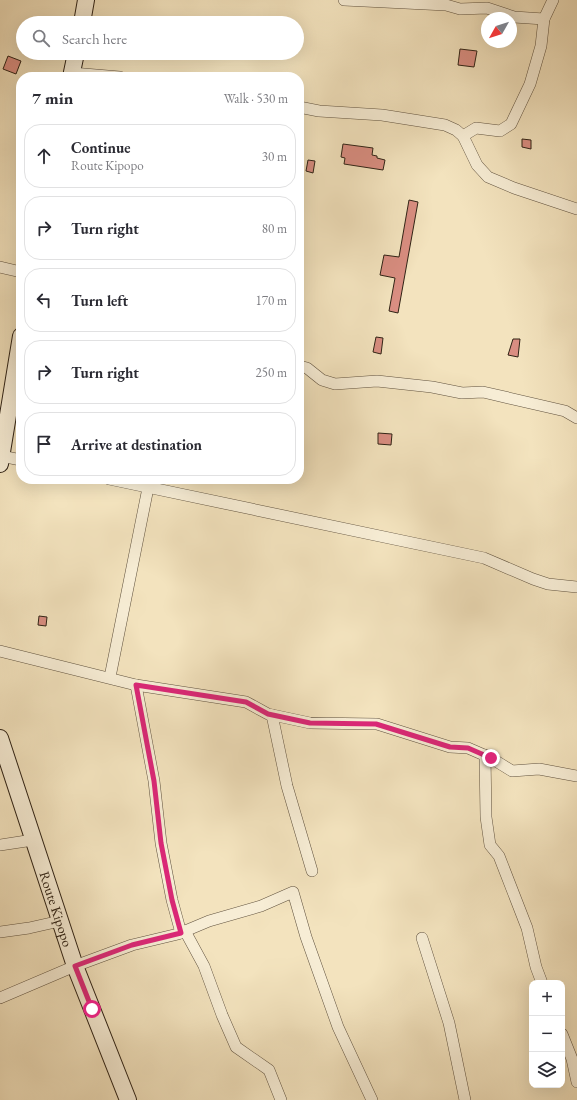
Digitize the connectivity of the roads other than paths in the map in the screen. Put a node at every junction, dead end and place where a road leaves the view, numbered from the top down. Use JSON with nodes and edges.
{"nodes":[{"id":1,"x":86,"y":0,"type":"edge"},
{"id":2,"x":344,"y":0,"type":"edge"},
{"id":3,"x":553,"y":0,"type":"edge"},
{"id":4,"x":432,"y":2,"type":"edge"},
{"id":5,"x":83,"y":16,"type":"edge"},
{"id":6,"x":544,"y":19,"type":"junction"},
{"id":7,"x":75,"y":60,"type":"edge"},
{"id":8,"x":73,"y":72,"type":"edge"},
{"id":9,"x":304,"y":108,"type":"edge"},
{"id":10,"x":463,"y":136,"type":"junction"},
{"id":11,"x":577,"y":209,"type":"edge"},
{"id":12,"x":0,"y":267,"type":"edge"},
{"id":13,"x":16,"y":271,"type":"edge"},
{"id":14,"x":16,"y":367,"type":"edge"},
{"id":15,"x":304,"y":368,"type":"edge"},
{"id":16,"x":577,"y":418,"type":"edge"},
{"id":17,"x":1,"y":460,"type":"edge"},
{"id":18,"x":16,"y":460,"type":"edge"},
{"id":19,"x":131,"y":484,"type":"edge"},
{"id":20,"x":148,"y":488,"type":"junction"},
{"id":21,"x":577,"y":587,"type":"edge"},
{"id":22,"x":0,"y":650,"type":"edge"},
{"id":23,"x":110,"y":677,"type":"junction"},
{"id":24,"x":136,"y":685,"type":"junction"},
{"id":25,"x":272,"y":715,"type":"junction"},
{"id":26,"x":0,"y":738,"type":"edge"},
{"id":27,"x":485,"y":755,"type":"junction"},
{"id":28,"x":577,"y":776,"type":"edge"},
{"id":29,"x":33,"y":840,"type":"junction"},
{"id":30,"x":0,"y":845,"type":"edge"},
{"id":31,"x":312,"y":871,"type":"dead end"},
{"id":32,"x":60,"y":921,"type":"junction"},
{"id":33,"x":0,"y":932,"type":"edge"},
{"id":34,"x":183,"y":932,"type":"junction"},
{"id":35,"x":422,"y":938,"type":"dead end"},
{"id":36,"x":75,"y":966,"type":"junction"},
{"id":37,"x":541,"y":980,"type":"edge"},
{"id":38,"x":0,"y":998,"type":"edge"},
{"id":39,"x":565,"y":1042,"type":"edge"},
{"id":40,"x":577,"y":1082,"type":"edge"},
{"id":41,"x":128,"y":1100,"type":"edge"},
{"id":42,"x":281,"y":1100,"type":"edge"},
{"id":43,"x":372,"y":1100,"type":"edge"},
{"id":44,"x":465,"y":1100,"type":"edge"}],
"edges":[{"from":1,"to":5,"type":"main road"},
{"from":2,"to":4,"type":"street"},
{"from":3,"to":6,"type":"street"},
{"from":4,"to":6,"type":"street"},
{"from":6,"to":10,"type":"street"},
{"from":7,"to":8,"type":"main road"},
{"from":9,"to":10,"type":"street"},
{"from":10,"to":11,"type":"street"},
{"from":12,"to":13,"type":"street"},
{"from":14,"to":17,"type":"main road"},
{"from":15,"to":16,"type":"street"},
{"from":17,"to":18,"type":"street"},
{"from":19,"to":20,"type":"street"},
{"from":20,"to":21,"type":"street"},
{"from":20,"to":23,"type":"street"},
{"from":22,"to":23,"type":"street"},
{"from":23,"to":24,"type":"street"},
{"from":24,"to":25,"type":"street"},
{"from":24,"to":34,"type":"street"},
{"from":25,"to":27,"type":"street"},
{"from":25,"to":31,"type":"street"},
{"from":26,"to":29,"type":"main road","name":"Route Kipopo"},
{"from":27,"to":28,"type":"street"},
{"from":27,"to":37,"type":"street"},
{"from":29,"to":30,"type":"street"},
{"from":29,"to":32,"type":"main road","name":"Route Kipopo"},
{"from":32,"to":33,"type":"street"},
{"from":32,"to":36,"type":"main road","name":"Route Kipopo"},
{"from":34,"to":36,"type":"street"},
{"from":34,"to":42,"type":"street"},
{"from":34,"to":43,"type":"street"},
{"from":35,"to":44,"type":"street"},
{"from":36,"to":38,"type":"street"},
{"from":36,"to":41,"type":"main road","name":"Route Kipopo"},
{"from":39,"to":40,"type":"street"}]}
